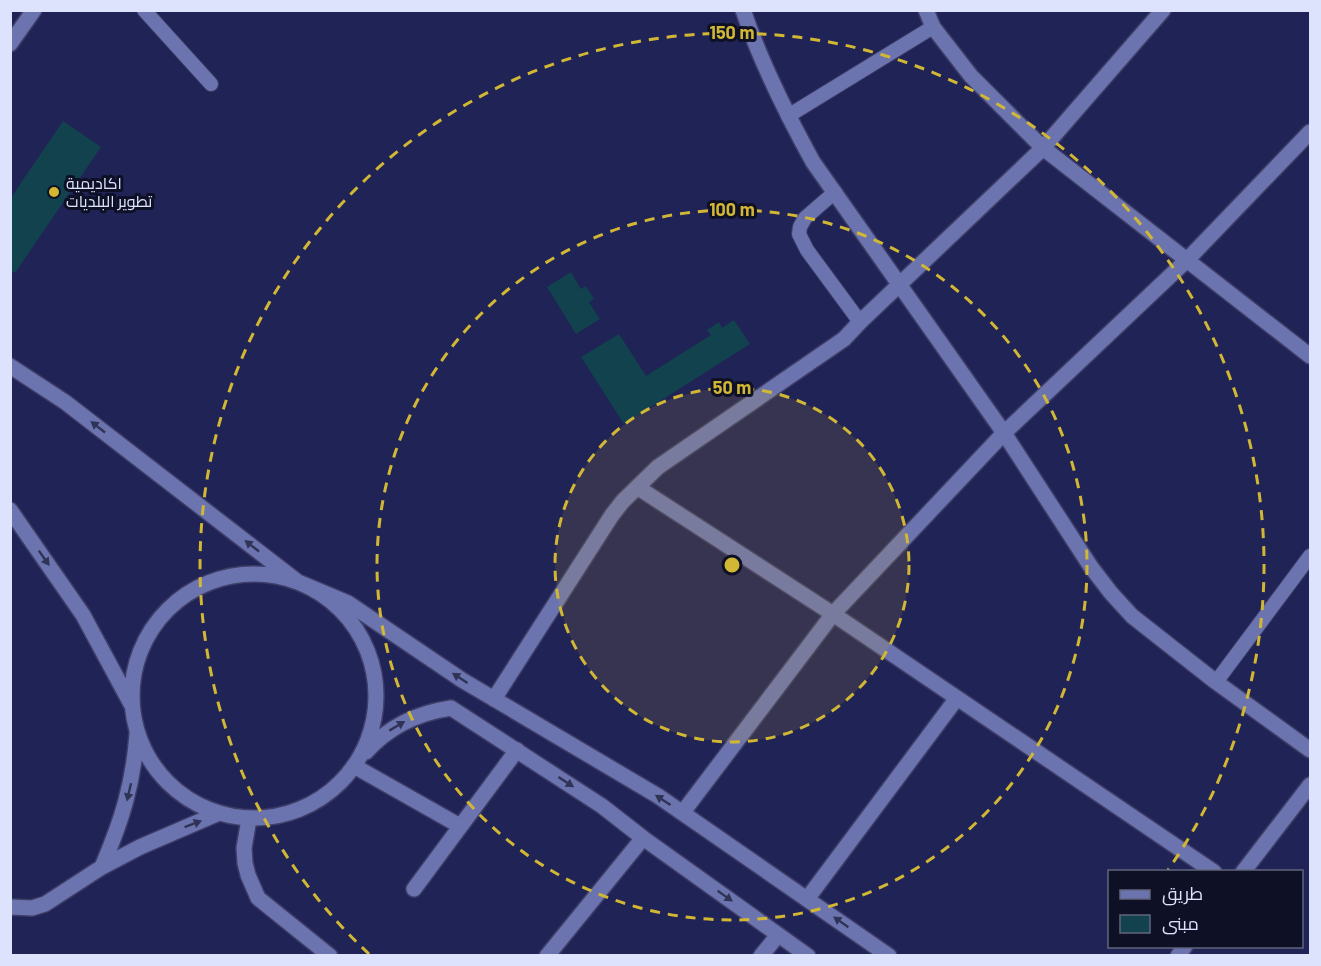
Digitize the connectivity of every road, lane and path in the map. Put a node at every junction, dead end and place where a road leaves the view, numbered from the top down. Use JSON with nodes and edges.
{"nodes":[{"id":1,"x":34,"y":10,"type":"edge"},
{"id":2,"x":144,"y":10,"type":"edge"},
{"id":3,"x":743,"y":10,"type":"edge"},
{"id":4,"x":926,"y":10,"type":"edge"},
{"id":5,"x":1154,"y":14,"type":"edge"},
{"id":6,"x":933,"y":27,"type":"junction"},
{"id":7,"x":10,"y":44,"type":"edge"},
{"id":8,"x":211,"y":84,"type":"dead end"},
{"id":9,"x":788,"y":116,"type":"junction"},
{"id":10,"x":1311,"y":132,"type":"edge"},
{"id":11,"x":1043,"y":148,"type":"junction"},
{"id":12,"x":835,"y":192,"type":"junction"},
{"id":13,"x":1187,"y":260,"type":"junction"},
{"id":14,"x":901,"y":285,"type":"junction"},
{"id":15,"x":860,"y":322,"type":"junction"},
{"id":16,"x":1311,"y":356,"type":"edge"},
{"id":17,"x":10,"y":366,"type":"edge"},
{"id":18,"x":1004,"y":433,"type":"junction"},
{"id":19,"x":637,"y":487,"type":"junction"},
{"id":20,"x":10,"y":510,"type":"edge"},
{"id":21,"x":1311,"y":556,"type":"edge"},
{"id":22,"x":298,"y":582,"type":"junction"},
{"id":23,"x":833,"y":614,"type":"junction"},
{"id":24,"x":1216,"y":682,"type":"junction"},
{"id":25,"x":957,"y":698,"type":"junction"},
{"id":26,"x":494,"y":699,"type":"junction"},
{"id":27,"x":132,"y":705,"type":"junction"},
{"id":28,"x":137,"y":734,"type":"junction"},
{"id":29,"x":517,"y":750,"type":"junction"},
{"id":30,"x":1311,"y":750,"type":"edge"},
{"id":31,"x":354,"y":766,"type":"junction"},
{"id":32,"x":1311,"y":785,"type":"edge"},
{"id":33,"x":683,"y":812,"type":"junction"},
{"id":34,"x":219,"y":813,"type":"junction"},
{"id":35,"x":249,"y":819,"type":"junction"},
{"id":36,"x":460,"y":826,"type":"junction"},
{"id":37,"x":643,"y":838,"type":"junction"},
{"id":38,"x":102,"y":867,"type":"junction"},
{"id":39,"x":1211,"y":870,"type":"edge"},
{"id":40,"x":1245,"y":870,"type":"edge"},
{"id":41,"x":414,"y":889,"type":"dead end"},
{"id":42,"x":807,"y":899,"type":"junction"},
{"id":43,"x":10,"y":908,"type":"edge"},
{"id":44,"x":778,"y":935,"type":"junction"},
{"id":45,"x":330,"y":956,"type":"edge"},
{"id":46,"x":547,"y":956,"type":"edge"},
{"id":47,"x":761,"y":956,"type":"edge"},
{"id":48,"x":808,"y":956,"type":"edge"},
{"id":49,"x":889,"y":956,"type":"edge"}],
"edges":[{"from":1,"to":7,"type":"street"},
{"from":2,"to":8,"type":"lane"},
{"from":3,"to":9,"type":"street"},
{"from":4,"to":6,"type":"street"},
{"from":5,"to":11,"type":"street"},
{"from":6,"to":9,"type":"lane"},
{"from":6,"to":11,"type":"street"},
{"from":9,"to":12,"type":"street"},
{"from":10,"to":13,"type":"street"},
{"from":11,"to":13,"type":"street"},
{"from":11,"to":14,"type":"street"},
{"from":12,"to":14,"type":"street"},
{"from":12,"to":15,"type":"lane"},
{"from":13,"to":16,"type":"street"},
{"from":13,"to":18,"type":"street"},
{"from":14,"to":15,"type":"street"},
{"from":14,"to":18,"type":"street"},
{"from":15,"to":19,"type":"street"},
{"from":22,"to":17,"type":"street","one_way":true},
{"from":18,"to":23,"type":"street"},
{"from":18,"to":24,"type":"street"},
{"from":19,"to":23,"type":"street"},
{"from":19,"to":26,"type":"street"},
{"from":20,"to":27,"type":"street","one_way":true},
{"from":21,"to":24,"type":"lane"},
{"from":26,"to":22,"type":"street","one_way":true},
{"from":22,"to":27,"type":"street"},
{"from":22,"to":31,"type":"street"},
{"from":23,"to":25,"type":"street"},
{"from":23,"to":33,"type":"street"},
{"from":24,"to":30,"type":"street"},
{"from":25,"to":39,"type":"street"},
{"from":25,"to":42,"type":"street"},
{"from":33,"to":26,"type":"street","one_way":true},
{"from":27,"to":28,"type":"street"},
{"from":28,"to":34,"type":"street"},
{"from":28,"to":38,"type":"street","one_way":true},
{"from":31,"to":29,"type":"street","one_way":true},
{"from":29,"to":36,"type":"street"},
{"from":29,"to":37,"type":"street","one_way":true},
{"from":31,"to":35,"type":"street"},
{"from":31,"to":36,"type":"street"},
{"from":32,"to":40,"type":"street"},
{"from":33,"to":42,"type":"street"},
{"from":34,"to":35,"type":"street"},
{"from":38,"to":34,"type":"street","one_way":true},
{"from":35,"to":45,"type":"street"},
{"from":36,"to":41,"type":"street"},
{"from":37,"to":44,"type":"street","one_way":true},
{"from":37,"to":46,"type":"street"},
{"from":38,"to":43,"type":"street"},
{"from":49,"to":42,"type":"street","one_way":true},
{"from":44,"to":47,"type":"street"},
{"from":44,"to":48,"type":"street"}]}
